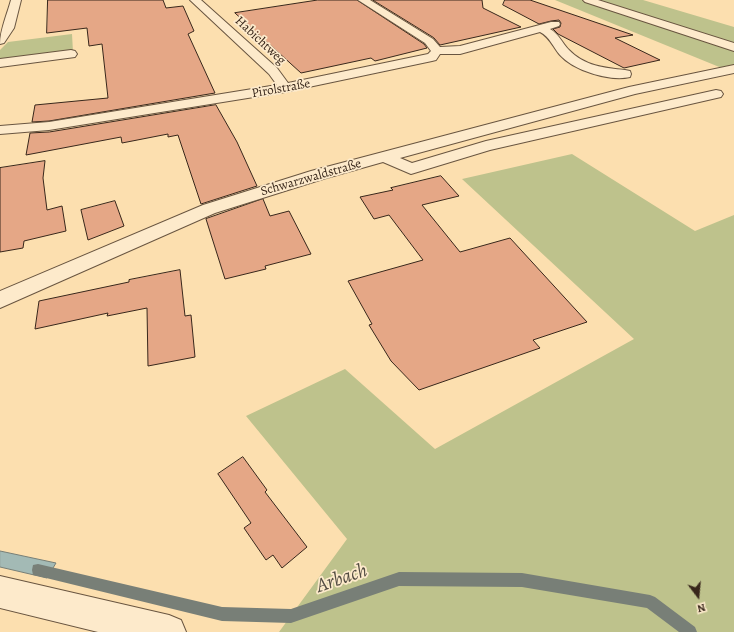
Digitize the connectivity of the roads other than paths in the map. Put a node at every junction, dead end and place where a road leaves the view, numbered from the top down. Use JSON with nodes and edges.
{"nodes":[{"id":1,"x":16,"y":0,"type":"edge"},
{"id":2,"x":196,"y":0,"type":"edge"},
{"id":3,"x":363,"y":0,"type":"edge"},
{"id":4,"x":588,"y":0,"type":"edge"},
{"id":5,"x":555,"y":24,"type":"dead end"},
{"id":6,"x":541,"y":28,"type":"junction"},
{"id":7,"x":688,"y":31,"type":"junction"},
{"id":8,"x":734,"y":40,"type":"edge"},
{"id":9,"x":0,"y":41,"type":"edge"},
{"id":10,"x":734,"y":47,"type":"edge"},
{"id":11,"x":437,"y":51,"type":"junction"},
{"id":12,"x":71,"y":54,"type":"dead end"},
{"id":13,"x":734,"y":59,"type":"edge"},
{"id":14,"x":0,"y":63,"type":"edge"},
{"id":15,"x":734,"y":69,"type":"edge"},
{"id":16,"x":625,"y":74,"type":"dead end"},
{"id":17,"x":285,"y":88,"type":"junction"},
{"id":18,"x":634,"y":90,"type":"junction"},
{"id":19,"x":716,"y":94,"type":"dead end"},
{"id":20,"x":0,"y":130,"type":"edge"},
{"id":21,"x":385,"y":157,"type":"junction"},
{"id":22,"x":0,"y":300,"type":"edge"},
{"id":23,"x":0,"y":592,"type":"edge"},
{"id":24,"x":168,"y":632,"type":"edge"}],
"edges":[{"from":1,"to":9,"type":"street"},
{"from":2,"to":17,"type":"street","name":"Habichtweg"},
{"from":3,"to":11,"type":"street"},
{"from":4,"to":7,"type":"street"},
{"from":5,"to":6,"type":"street","name":"Pirolstraße"},
{"from":6,"to":11,"type":"street","name":"Pirolstraße"},
{"from":6,"to":16,"type":"street"},
{"from":7,"to":8,"type":"street"},
{"from":7,"to":10,"type":"street"},
{"from":11,"to":17,"type":"street","name":"Pirolstraße"},
{"from":12,"to":14,"type":"street"},
{"from":13,"to":18,"type":"street","name":"Schwarzwaldstraße"},
{"from":15,"to":18,"type":"street","name":"Schwarzwaldstraße"},
{"from":17,"to":20,"type":"street","name":"Pirolstraße"},
{"from":18,"to":21,"type":"street","name":"Schwarzwaldstraße"},
{"from":19,"to":21,"type":"street"},
{"from":21,"to":22,"type":"street","name":"Schwarzwaldstraße"},
{"from":23,"to":24,"type":"street"}]}
